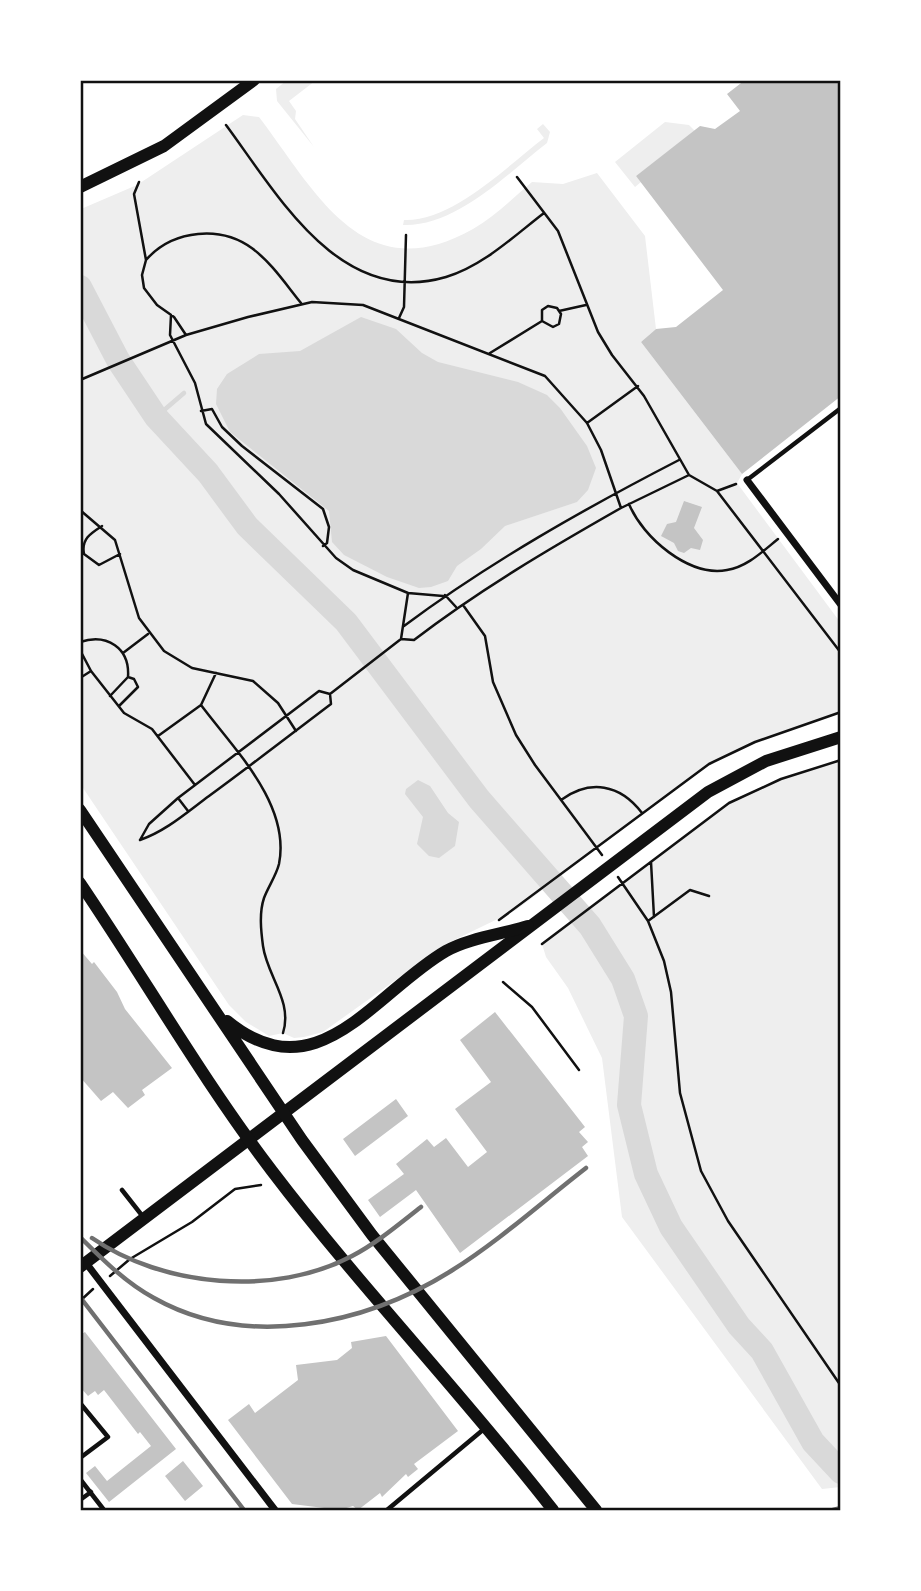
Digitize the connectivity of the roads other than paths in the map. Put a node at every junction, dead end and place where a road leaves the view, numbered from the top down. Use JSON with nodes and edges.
{"nodes":[{"id":1,"x":254,"y":80,"type":"edge"},
{"id":2,"x":80,"y":187,"type":"edge"},
{"id":3,"x":841,"y":408,"type":"edge"},
{"id":4,"x":747,"y":480,"type":"joint"},
{"id":5,"x":841,"y":605,"type":"edge"},
{"id":6,"x":841,"y":737,"type":"edge"},
{"id":7,"x":80,"y":810,"type":"edge"},
{"id":8,"x":81,"y":885,"type":"edge"},
{"id":9,"x":528,"y":926,"type":"junction"},
{"id":10,"x":216,"y":1012,"type":"junction"},
{"id":11,"x":284,"y":1113,"type":"junction"},
{"id":12,"x":249,"y":1140,"type":"junction"},
{"id":13,"x":122,"y":1190,"type":"dead end"},
{"id":14,"x":145,"y":1219,"type":"junction"},
{"id":15,"x":83,"y":1265,"type":"edge"},
{"id":16,"x":80,"y":1403,"type":"edge"},
{"id":17,"x":487,"y":1426,"type":"junction"},
{"id":18,"x":80,"y":1458,"type":"edge"},
{"id":19,"x":80,"y":1479,"type":"edge"},
{"id":20,"x":91,"y":1492,"type":"junction"},
{"id":21,"x":80,"y":1500,"type":"edge"},
{"id":22,"x":104,"y":1510,"type":"edge"},
{"id":23,"x":275,"y":1510,"type":"edge"},
{"id":24,"x":387,"y":1510,"type":"edge"},
{"id":25,"x":553,"y":1510,"type":"edge"},
{"id":26,"x":596,"y":1510,"type":"edge"}],
"edges":[{"from":1,"to":2,"type":"main road"},
{"from":3,"to":4,"type":"lane"},
{"from":4,"to":5,"type":"street"},
{"from":6,"to":9,"type":"main road"},
{"from":7,"to":10,"type":"main road"},
{"from":8,"to":12,"type":"main road"},
{"from":9,"to":10,"type":"main road"},
{"from":9,"to":11,"type":"main road"},
{"from":10,"to":11,"type":"main road"},
{"from":11,"to":12,"type":"main road"},
{"from":11,"to":26,"type":"main road"},
{"from":12,"to":14,"type":"main road"},
{"from":12,"to":17,"type":"main road"},
{"from":13,"to":14,"type":"lane"},
{"from":14,"to":15,"type":"main road"},
{"from":15,"to":23,"type":"street"},
{"from":16,"to":18,"type":"lane"},
{"from":17,"to":24,"type":"lane"},
{"from":17,"to":25,"type":"main road"},
{"from":19,"to":20,"type":"lane"},
{"from":20,"to":21,"type":"lane"},
{"from":20,"to":22,"type":"lane"}]}
